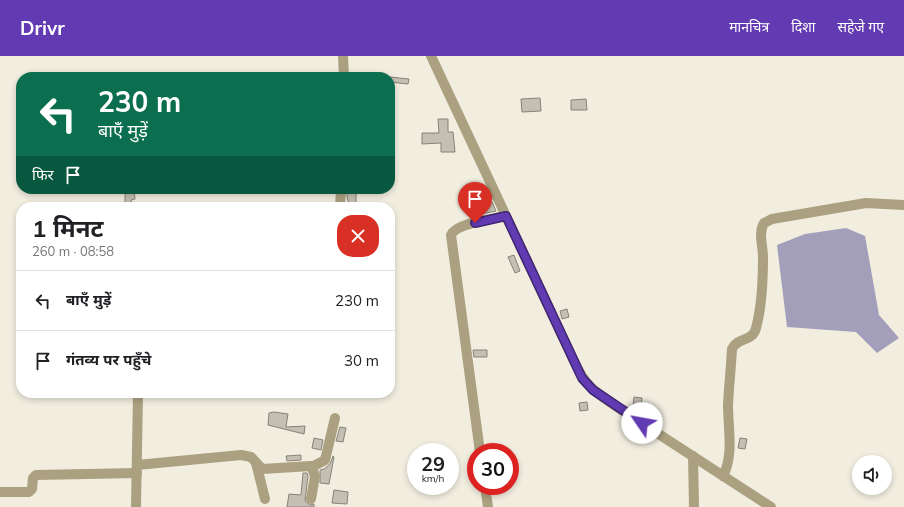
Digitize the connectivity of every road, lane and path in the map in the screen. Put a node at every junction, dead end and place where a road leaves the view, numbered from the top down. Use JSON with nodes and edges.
{"nodes":[{"id":1,"x":343,"y":56,"type":"edge"},
{"id":2,"x":431,"y":56,"type":"edge"},
{"id":3,"x":344,"y":72,"type":"edge"},
{"id":4,"x":904,"y":205,"type":"edge"},
{"id":5,"x":506,"y":216,"type":"junction"},
{"id":6,"x":138,"y":398,"type":"edge"},
{"id":7,"x":335,"y":418,"type":"dead end"},
{"id":8,"x":479,"y":443,"type":"edge"},
{"id":9,"x":693,"y":456,"type":"junction"},
{"id":10,"x":256,"y":463,"type":"junction"},
{"id":11,"x":312,"y":467,"type":"junction"},
{"id":12,"x":137,"y":469,"type":"junction"},
{"id":13,"x":725,"y":472,"type":"junction"},
{"id":14,"x":0,"y":492,"type":"edge"},
{"id":15,"x":486,"y":495,"type":"edge"},
{"id":16,"x":265,"y":499,"type":"dead end"},
{"id":17,"x":311,"y":499,"type":"dead end"},
{"id":18,"x":136,"y":507,"type":"edge"},
{"id":19,"x":488,"y":507,"type":"edge"},
{"id":20,"x":694,"y":507,"type":"edge"},
{"id":21,"x":771,"y":507,"type":"edge"}],
"edges":[{"from":1,"to":3,"type":"street"},
{"from":2,"to":5,"type":"street"},
{"from":4,"to":13,"type":"street"},
{"from":5,"to":8,"type":"street"},
{"from":5,"to":9,"type":"street"},
{"from":6,"to":12,"type":"street"},
{"from":7,"to":11,"type":"street"},
{"from":9,"to":13,"type":"street"},
{"from":9,"to":20,"type":"street"},
{"from":10,"to":11,"type":"street"},
{"from":10,"to":12,"type":"street"},
{"from":10,"to":16,"type":"street"},
{"from":11,"to":17,"type":"street"},
{"from":12,"to":14,"type":"street"},
{"from":12,"to":18,"type":"street"},
{"from":13,"to":21,"type":"street"},
{"from":15,"to":19,"type":"street"}]}
